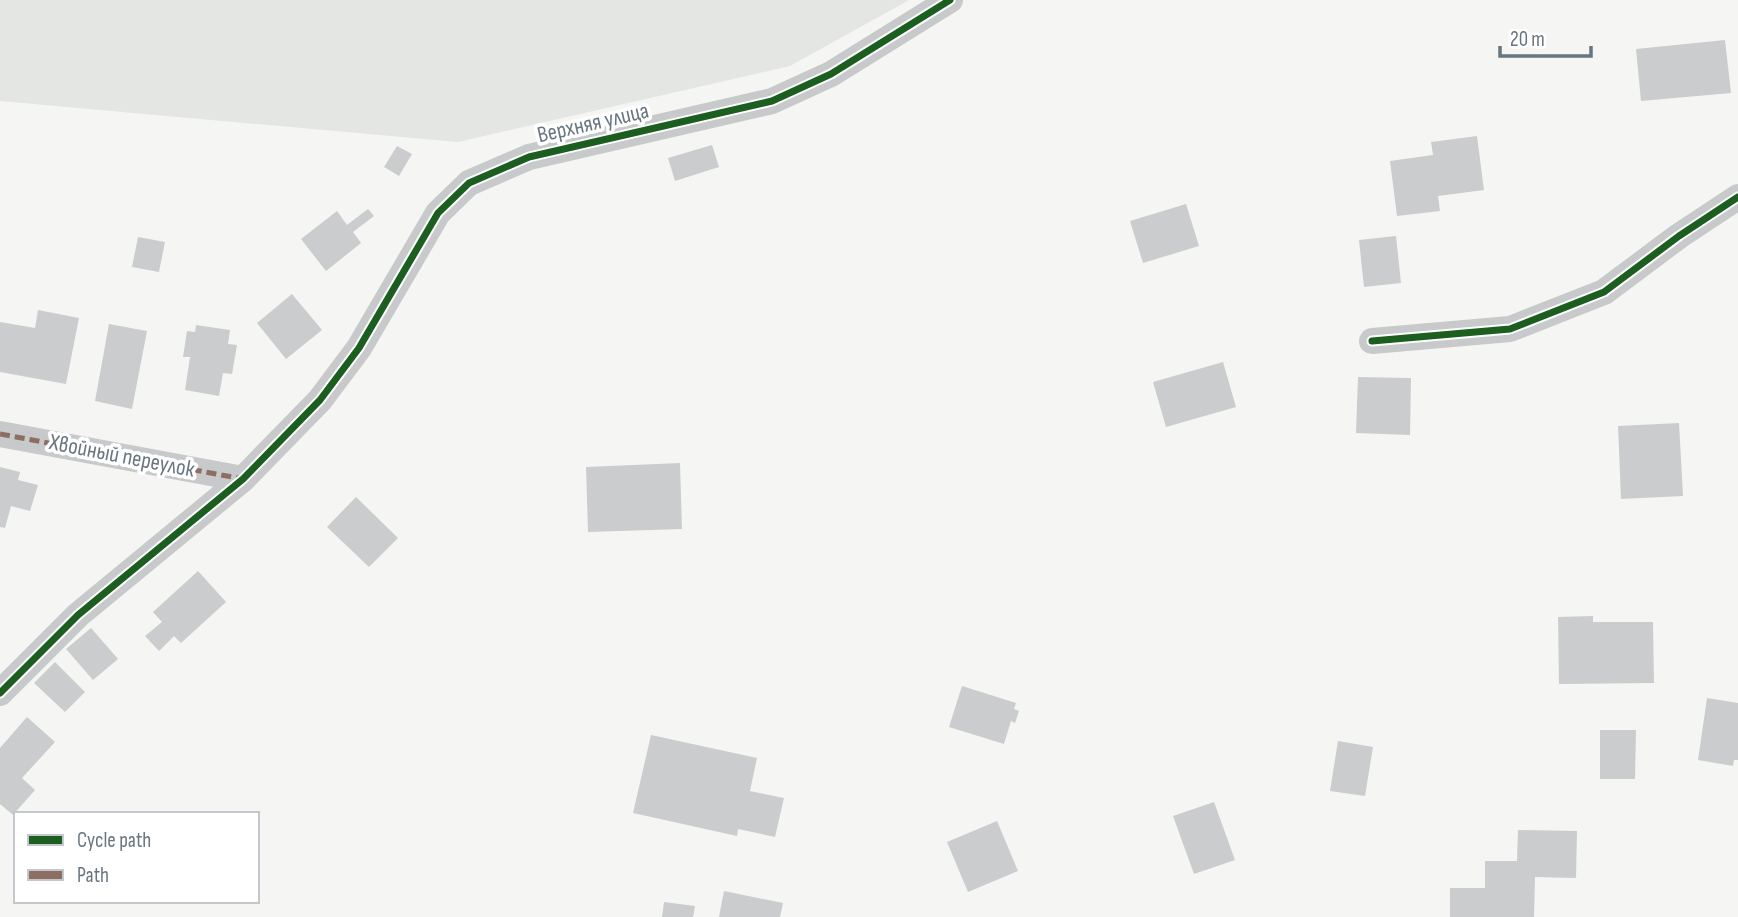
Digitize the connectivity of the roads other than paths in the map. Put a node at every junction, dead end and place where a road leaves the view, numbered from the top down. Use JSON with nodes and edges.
{"nodes":[{"id":1,"x":950,"y":0,"type":"edge"},
{"id":2,"x":1738,"y":197,"type":"edge"},
{"id":3,"x":1372,"y":341,"type":"dead end"},
{"id":4,"x":0,"y":434,"type":"edge"},
{"id":5,"x":243,"y":479,"type":"junction"},
{"id":6,"x":0,"y":693,"type":"edge"}],
"edges":[{"from":1,"to":5,"type":"street","name":"Верхняя улица"},
{"from":2,"to":3,"type":"street"},
{"from":4,"to":5,"type":"street","name":"Хвойный переулок"},
{"from":5,"to":6,"type":"street","name":"Верхняя улица"}]}
